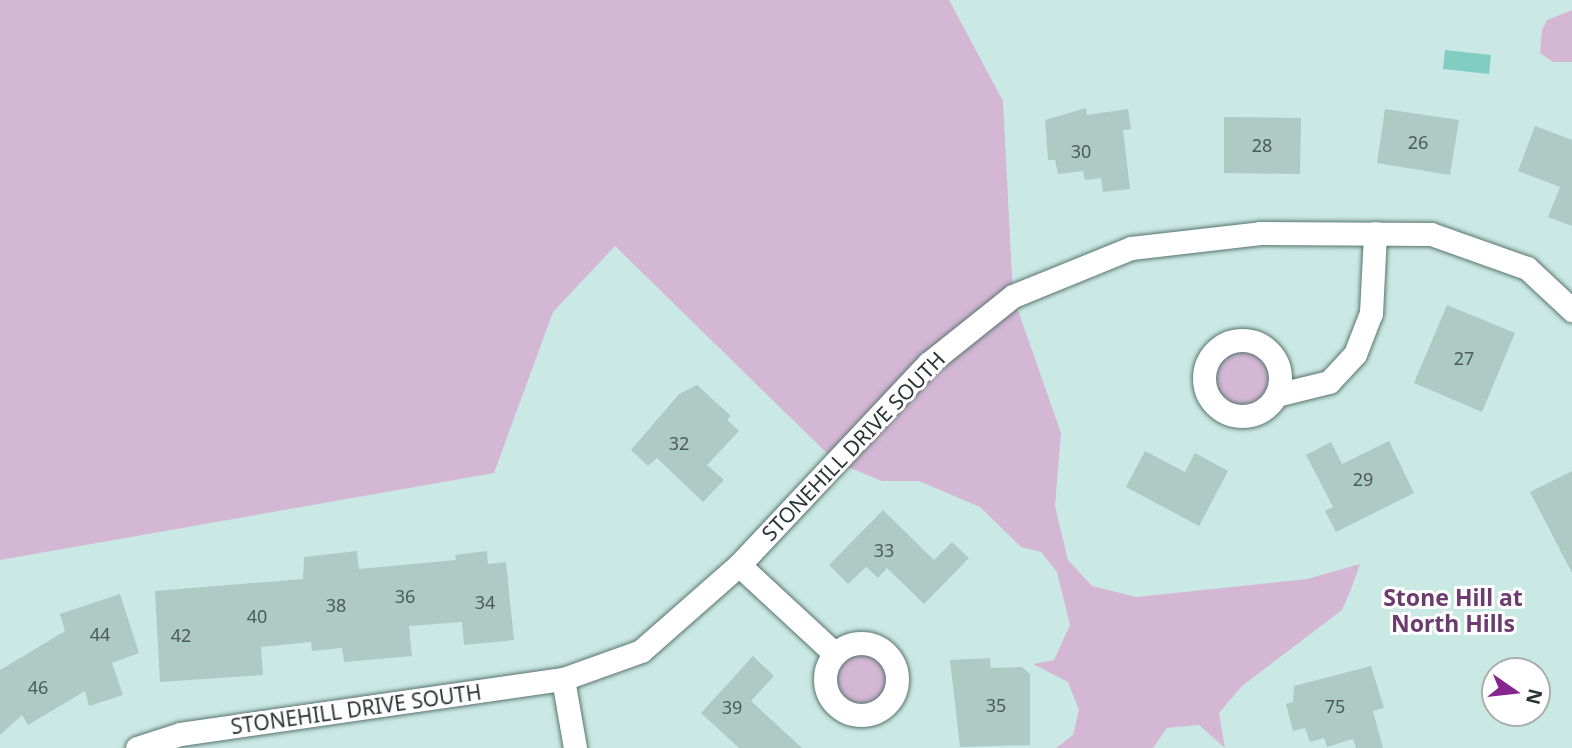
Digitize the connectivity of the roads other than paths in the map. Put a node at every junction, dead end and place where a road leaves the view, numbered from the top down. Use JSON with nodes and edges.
{"nodes":[{"id":1,"x":1375,"y":233,"type":"junction"},
{"id":2,"x":1572,"y":310,"type":"edge"},
{"id":3,"x":1276,"y":395,"type":"dead end"},
{"id":4,"x":739,"y":565,"type":"junction"},
{"id":5,"x":835,"y":654,"type":"dead end"},
{"id":6,"x":563,"y":679,"type":"junction"},
{"id":7,"x":137,"y":748,"type":"edge"},
{"id":8,"x":575,"y":748,"type":"edge"}],
"edges":[{"from":1,"to":2,"type":"street","name":"STONEHILL DRIVE SOUTH"},
{"from":1,"to":3,"type":"street"},
{"from":1,"to":4,"type":"street","name":"STONEHILL DRIVE SOUTH"},
{"from":4,"to":5,"type":"street"},
{"from":4,"to":6,"type":"street","name":"STONEHILL DRIVE SOUTH"},
{"from":6,"to":7,"type":"street","name":"STONEHILL DRIVE SOUTH"},
{"from":6,"to":8,"type":"street"}]}
